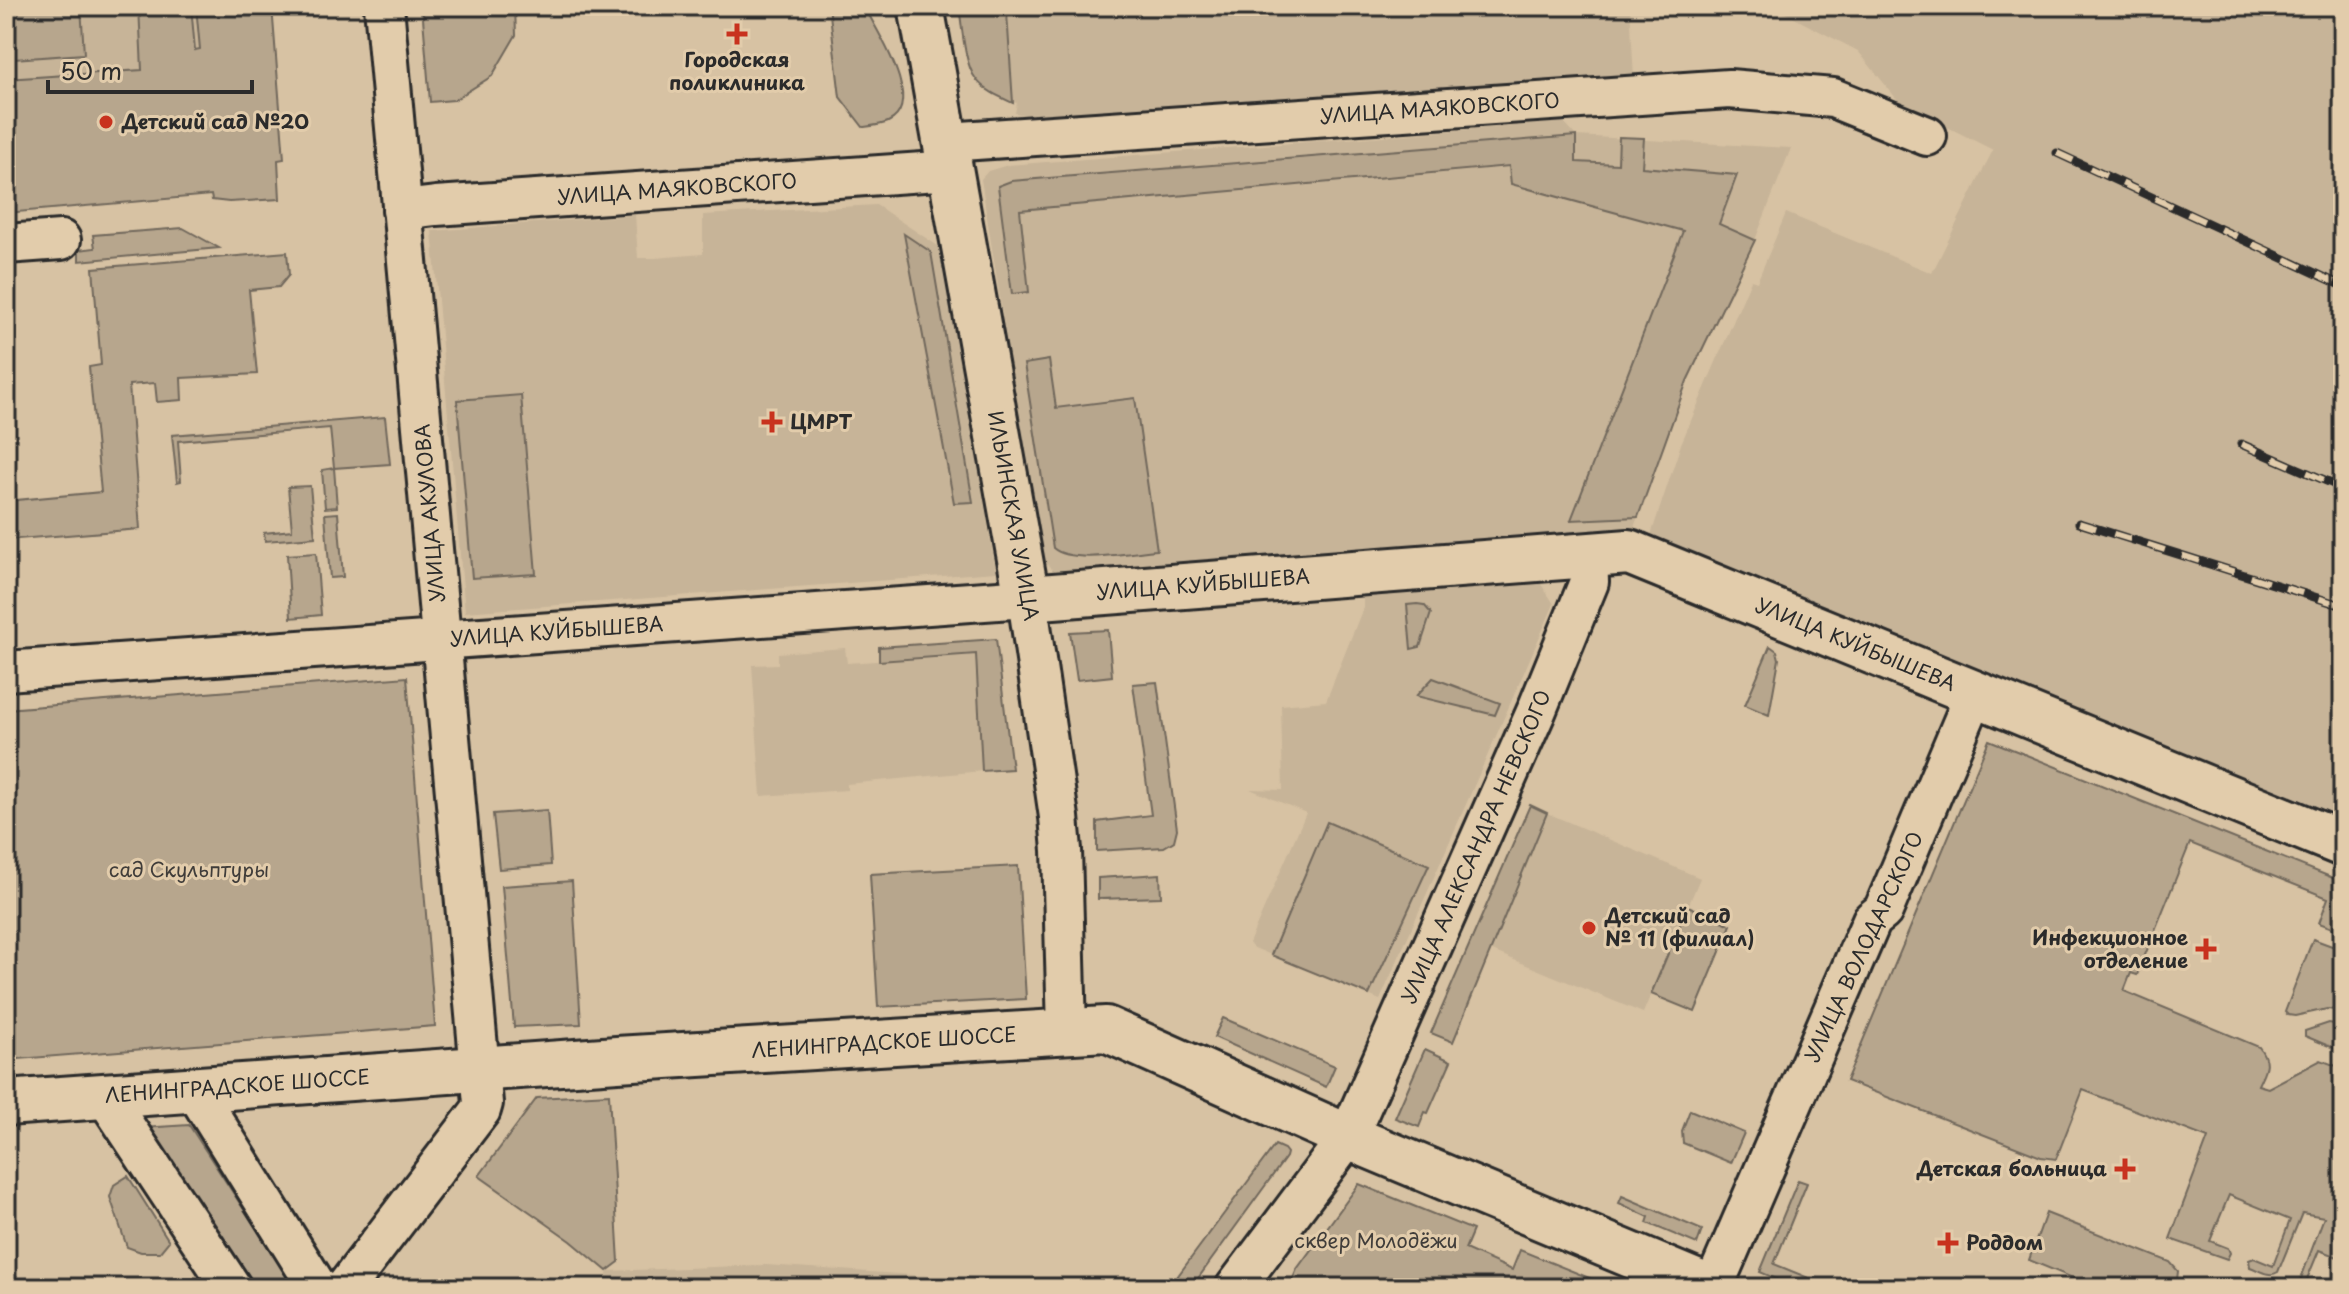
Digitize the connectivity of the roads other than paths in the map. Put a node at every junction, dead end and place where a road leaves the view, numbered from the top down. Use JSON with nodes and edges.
{"nodes":[{"id":1,"x":384,"y":6,"type":"edge"},
{"id":2,"x":921,"y":6,"type":"edge"},
{"id":3,"x":1927,"y":136,"type":"dead end"},
{"id":4,"x":949,"y":156,"type":"junction"},
{"id":5,"x":402,"y":210,"type":"junction"},
{"id":6,"x":61,"y":240,"type":"dead end"},
{"id":7,"x":6,"y":244,"type":"edge"},
{"id":8,"x":1588,"y":554,"type":"junction"},
{"id":9,"x":1027,"y":598,"type":"junction"},
{"id":10,"x":442,"y":640,"type":"junction"},
{"id":11,"x":6,"y":671,"type":"edge"},
{"id":12,"x":1975,"y":693,"type":"junction"},
{"id":13,"x":2343,"y":844,"type":"edge"},
{"id":14,"x":1067,"y":1030,"type":"junction"},
{"id":15,"x":480,"y":1068,"type":"junction"},
{"id":16,"x":194,"y":1089,"type":"junction"},
{"id":17,"x":105,"y":1096,"type":"junction"},
{"id":18,"x":6,"y":1103,"type":"edge"},
{"id":19,"x":1348,"y":1137,"type":"junction"},
{"id":20,"x":232,"y":1288,"type":"edge"},
{"id":21,"x":318,"y":1288,"type":"edge"},
{"id":22,"x":345,"y":1288,"type":"edge"},
{"id":23,"x":1235,"y":1288,"type":"edge"},
{"id":24,"x":1712,"y":1288,"type":"edge"}],
"edges":[{"from":1,"to":5,"type":"street","name":"УЛИЦА АКУЛОВА"},
{"from":2,"to":4,"type":"main road","name":"ИЛЬИНСКАЯ УЛИЦА"},
{"from":3,"to":4,"type":"street","name":"УЛИЦА МАЯКОВСКОГО"},
{"from":4,"to":5,"type":"street","name":"УЛИЦА МАЯКОВСКОГО"},
{"from":4,"to":9,"type":"main road","name":"ИЛЬИНСКАЯ УЛИЦА"},
{"from":5,"to":10,"type":"street","name":"УЛИЦА АКУЛОВА"},
{"from":6,"to":7,"type":"street"},
{"from":8,"to":9,"type":"main road","name":"УЛИЦА КУЙБЫШЕВА"},
{"from":8,"to":12,"type":"main road","name":"УЛИЦА КУЙБЫШЕВА"},
{"from":8,"to":19,"type":"street","name":"УЛИЦА АЛЕКСАНДРА НЕВСКОГО"},
{"from":9,"to":10,"type":"street","name":"УЛИЦА КУЙБЫШЕВА"},
{"from":9,"to":14,"type":"street","name":"ИЛЬИНСКАЯ УЛИЦА"},
{"from":10,"to":11,"type":"street","name":"УЛИЦА КУЙБЫШЕВА"},
{"from":10,"to":15,"type":"street","name":"УЛИЦА АКУЛОВА"},
{"from":12,"to":13,"type":"main road","name":"УЛИЦА КУЙБЫШЕВА"},
{"from":12,"to":24,"type":"street","name":"УЛИЦА ВОЛОДАРСКОГО"},
{"from":14,"to":15,"type":"main road","name":"ЛЕНИНГРАДСКОЕ ШОССЕ"},
{"from":14,"to":19,"type":"main road","name":"ЛЕНИНГРАДСКОЕ ШОССЕ"},
{"from":15,"to":16,"type":"main road","name":"ЛЕНИНГРАДСКОЕ ШОССЕ"},
{"from":15,"to":22,"type":"street","name":"УЛИЦА АКУЛОВА"},
{"from":16,"to":17,"type":"main road","name":"ЛЕНИНГРАДСКОЕ ШОССЕ"},
{"from":16,"to":21,"type":"street"},
{"from":17,"to":18,"type":"main road","name":"ЛЕНИНГРАДСКОЕ ШОССЕ"},
{"from":17,"to":20,"type":"street"},
{"from":19,"to":23,"type":"street","name":"УЛИЦА АЛЕКСАНДРА НЕВСКОГО"},
{"from":19,"to":24,"type":"main road","name":"ЛЕНИНГРАДСКОЕ ШОССЕ"}]}
